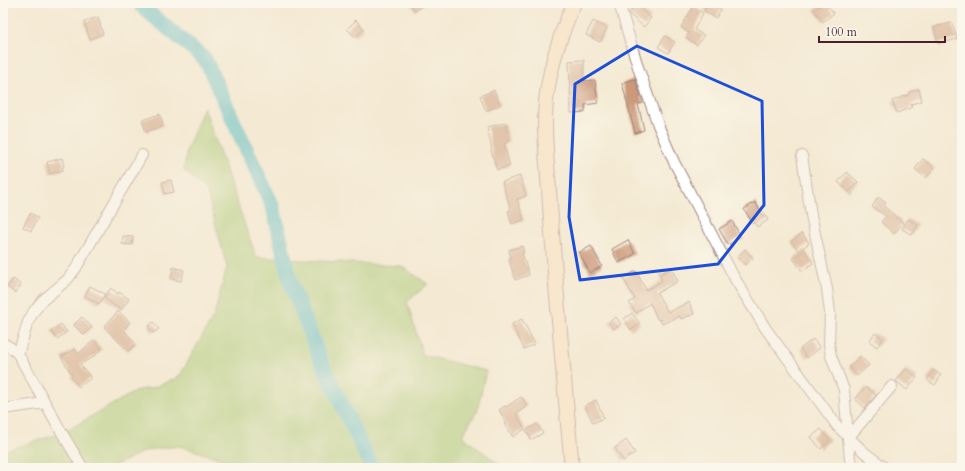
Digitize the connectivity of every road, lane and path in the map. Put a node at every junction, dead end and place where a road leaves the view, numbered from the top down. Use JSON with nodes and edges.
{"nodes":[{"id":1,"x":574,"y":3,"type":"edge"},
{"id":2,"x":619,"y":3,"type":"edge"},
{"id":3,"x":142,"y":155,"type":"dead end"},
{"id":4,"x":802,"y":156,"type":"dead end"},
{"id":5,"x":3,"y":343,"type":"edge"},
{"id":6,"x":18,"y":354,"type":"junction"},
{"id":7,"x":892,"y":386,"type":"dead end"},
{"id":8,"x":45,"y":403,"type":"junction"},
{"id":9,"x":3,"y":409,"type":"edge"},
{"id":10,"x":848,"y":438,"type":"junction"},
{"id":11,"x":83,"y":468,"type":"edge"},
{"id":12,"x":572,"y":468,"type":"edge"},
{"id":13,"x":852,"y":468,"type":"edge"},
{"id":14,"x":886,"y":468,"type":"edge"}],
"edges":[{"from":1,"to":12,"type":"main road"},
{"from":2,"to":10,"type":"street"},
{"from":3,"to":6,"type":"street"},
{"from":4,"to":10,"type":"street"},
{"from":5,"to":6,"type":"street"},
{"from":6,"to":8,"type":"street"},
{"from":7,"to":10,"type":"street"},
{"from":8,"to":9,"type":"street"},
{"from":8,"to":11,"type":"street"},
{"from":10,"to":13,"type":"street"},
{"from":10,"to":14,"type":"street"}]}
